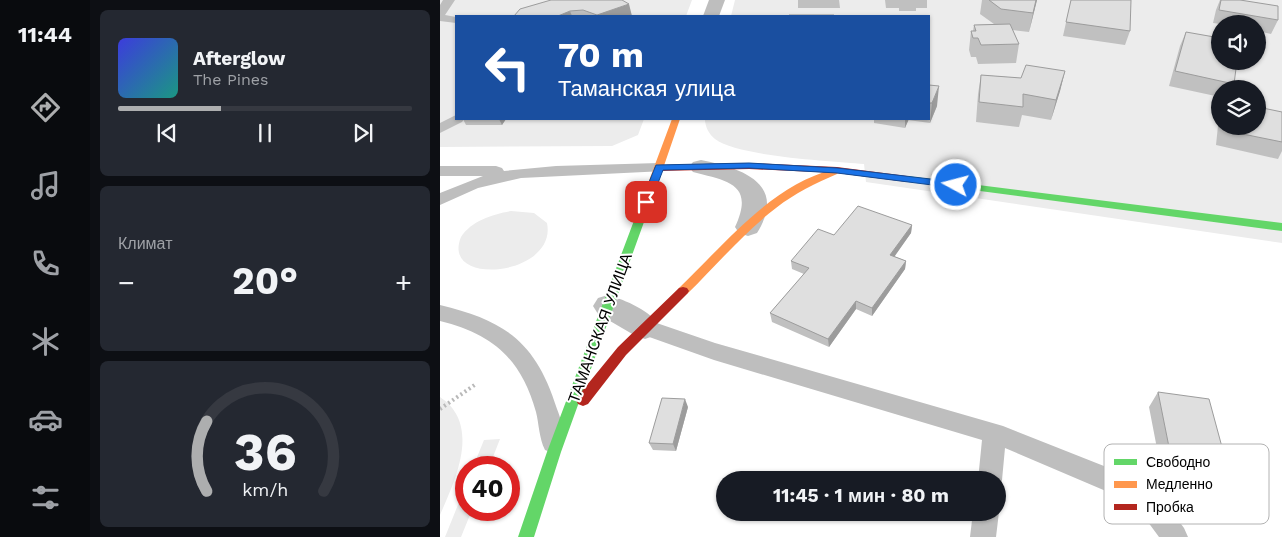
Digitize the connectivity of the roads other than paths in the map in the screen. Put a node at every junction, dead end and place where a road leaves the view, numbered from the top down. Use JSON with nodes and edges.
{"nodes":[{"id":1,"x":449,"y":0,"type":"edge"},
{"id":2,"x":717,"y":0,"type":"edge"},
{"id":3,"x":440,"y":14,"type":"edge"},
{"id":4,"x":711,"y":15,"type":"edge"},
{"id":5,"x":440,"y":18,"type":"edge"},
{"id":6,"x":455,"y":20,"type":"edge"},
{"id":7,"x":456,"y":120,"type":"edge"},
{"id":8,"x":676,"y":120,"type":"edge"},
{"id":9,"x":440,"y":129,"type":"edge"},
{"id":10,"x":701,"y":167,"type":"junction"},
{"id":11,"x":659,"y":168,"type":"junction"},
{"id":12,"x":600,"y":170,"type":"dead end"},
{"id":13,"x":837,"y":170,"type":"junction"},
{"id":14,"x":440,"y":171,"type":"edge"},
{"id":15,"x":535,"y":172,"type":"junction"},
{"id":16,"x":440,"y":200,"type":"edge"},
{"id":17,"x":1282,"y":227,"type":"edge"},
{"id":18,"x":748,"y":228,"type":"junction"},
{"id":19,"x":608,"y":306,"type":"junction"},
{"id":20,"x":440,"y":313,"type":"edge"},
{"id":21,"x":645,"y":327,"type":"junction"},
{"id":22,"x":995,"y":432,"type":"junction"},
{"id":23,"x":554,"y":452,"type":"junction"},
{"id":24,"x":991,"y":471,"type":"edge"},
{"id":25,"x":1104,"y":478,"type":"edge"},
{"id":26,"x":985,"y":521,"type":"edge"},
{"id":27,"x":1165,"y":524,"type":"edge"},
{"id":28,"x":526,"y":537,"type":"edge"},
{"id":29,"x":983,"y":537,"type":"edge"},
{"id":30,"x":1174,"y":537,"type":"edge"}],
"edges":[{"from":1,"to":3,"type":"lane"},
{"from":2,"to":4,"type":"street"},
{"from":5,"to":6,"type":"lane"},
{"from":7,"to":9,"type":"lane"},
{"from":8,"to":11,"type":"street","name":"ТАМАНСКАЯ УЛИЦА"},
{"from":10,"to":11,"type":"street"},
{"from":10,"to":13,"type":"street"},
{"from":10,"to":18,"type":"street"},
{"from":11,"to":12,"type":"lane"},
{"from":11,"to":15,"type":"lane"},
{"from":11,"to":19,"type":"street","name":"ТАМАНСКАЯ УЛИЦА"},
{"from":13,"to":17,"type":"street"},
{"from":13,"to":18,"type":"street"},
{"from":14,"to":15,"type":"lane"},
{"from":15,"to":16,"type":"lane"},
{"from":18,"to":21,"type":"street"},
{"from":19,"to":21,"type":"street"},
{"from":19,"to":23,"type":"street","name":"ТАМАНСКАЯ УЛИЦА"},
{"from":20,"to":23,"type":"lane"},
{"from":21,"to":22,"type":"lane"},
{"from":21,"to":23,"type":"street"},
{"from":22,"to":24,"type":"lane"},
{"from":22,"to":25,"type":"lane"},
{"from":23,"to":28,"type":"street","name":"ТАМАНСКАЯ УЛИЦА"},
{"from":26,"to":29,"type":"lane"},
{"from":27,"to":30,"type":"lane"}]}
